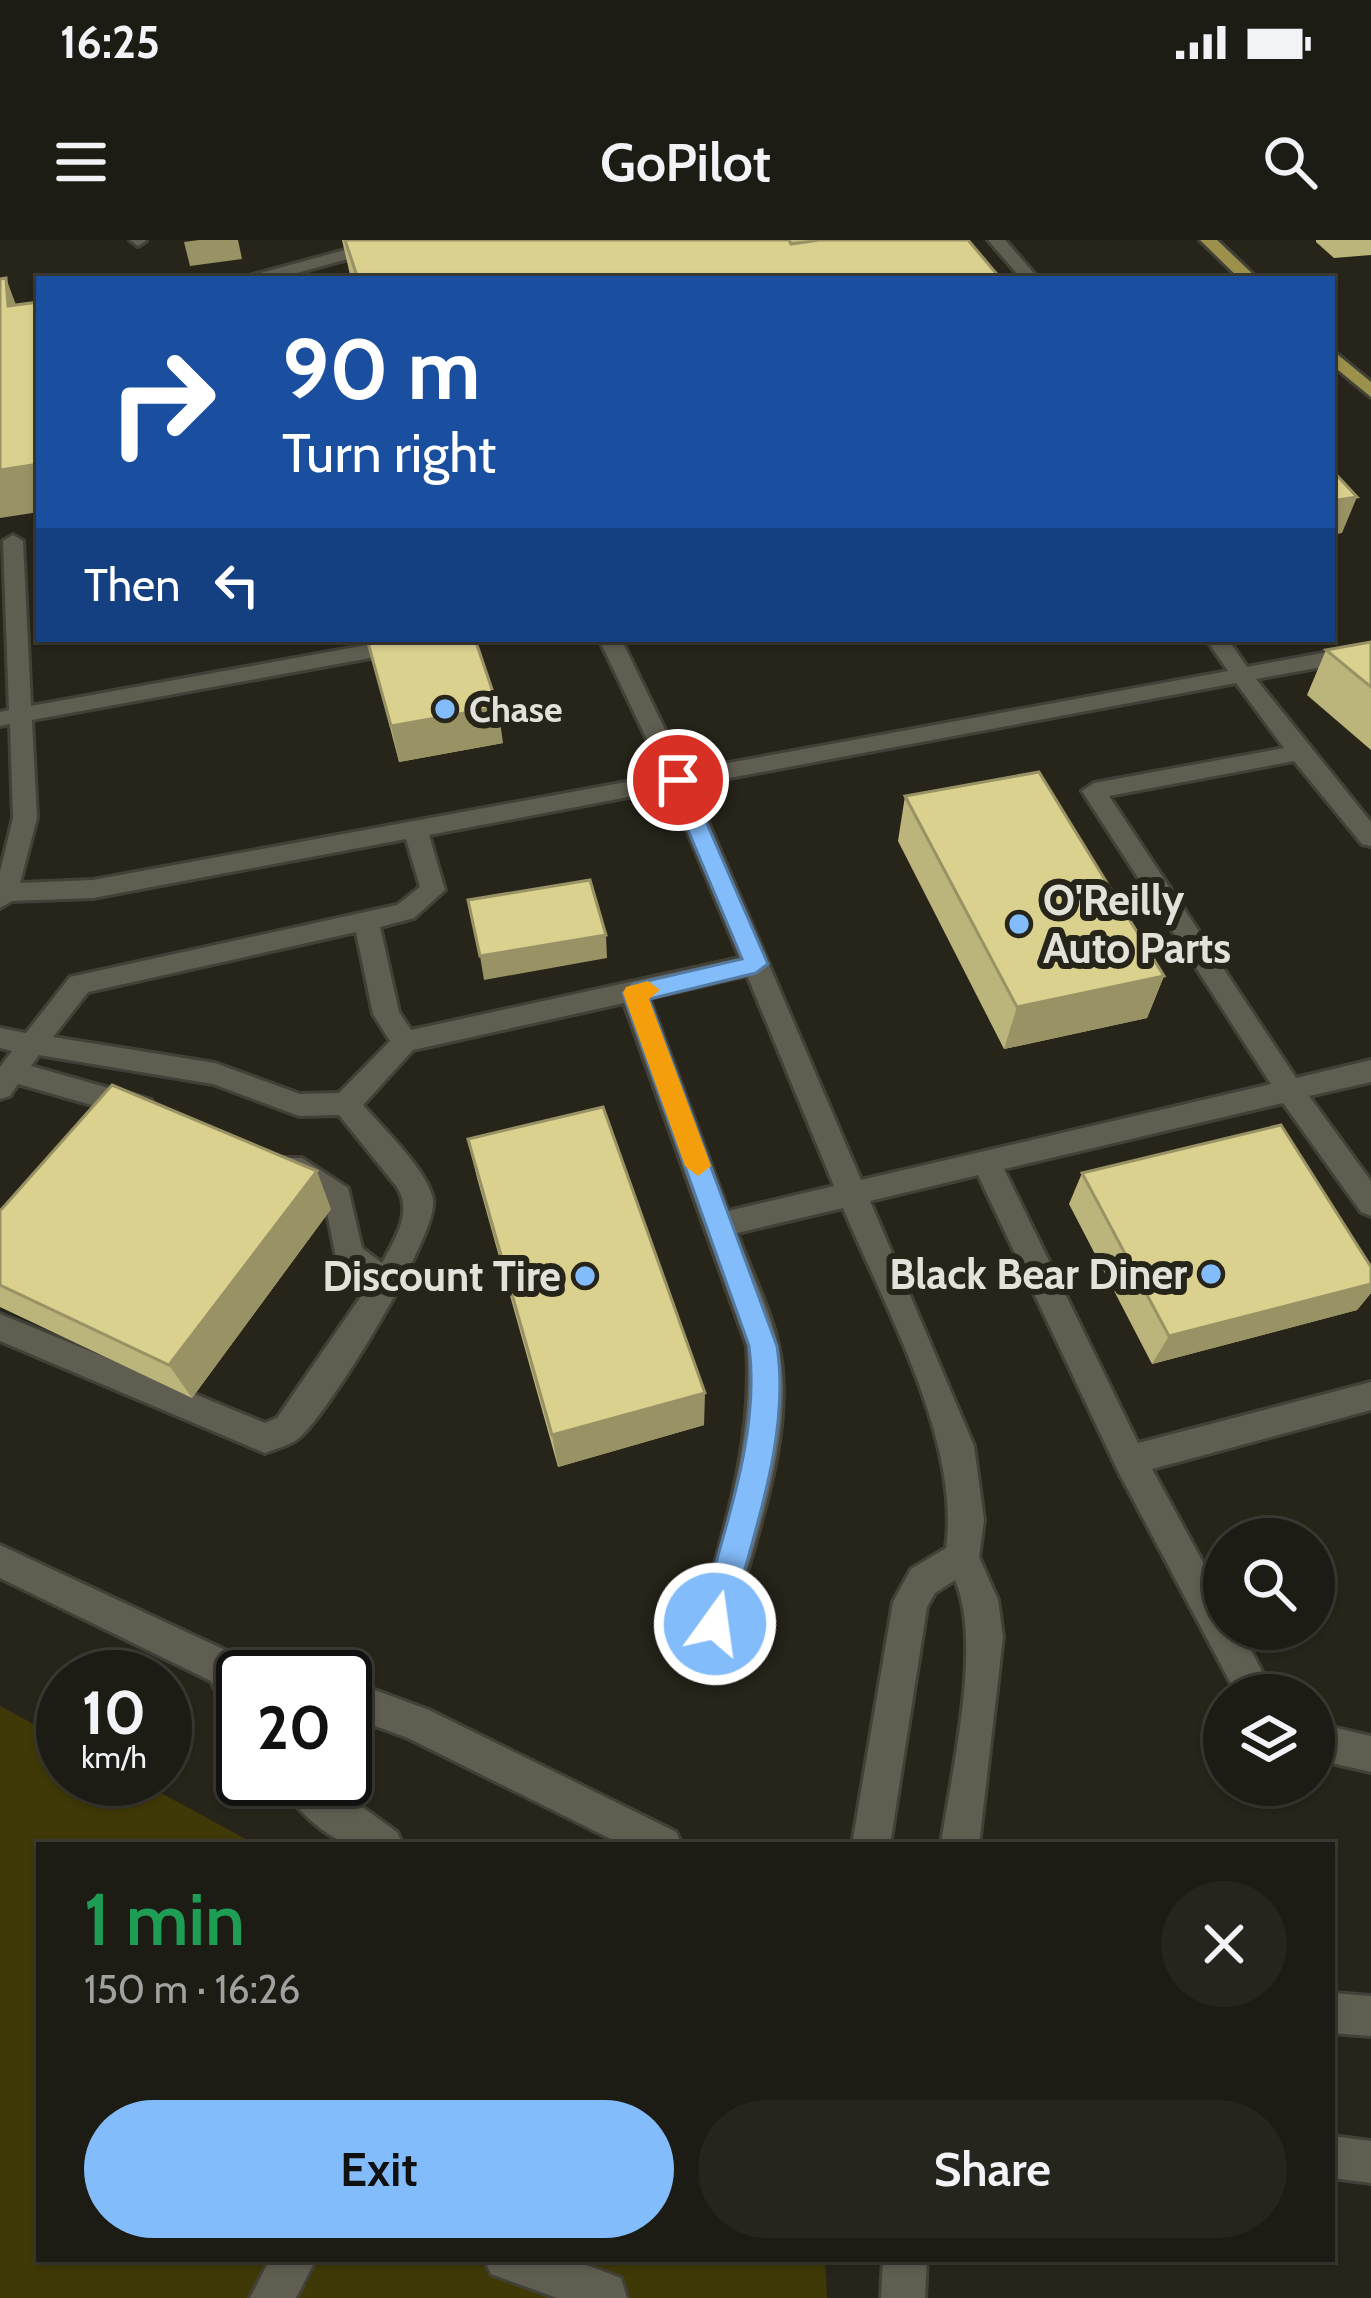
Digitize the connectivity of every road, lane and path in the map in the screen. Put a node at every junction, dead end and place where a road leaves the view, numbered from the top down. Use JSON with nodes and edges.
{"nodes":[{"id":1,"x":409,"y":240,"type":"edge"},
{"id":2,"x":996,"y":240,"type":"edge"},
{"id":3,"x":1208,"y":240,"type":"edge"},
{"id":4,"x":272,"y":276,"type":"edge"},
{"id":5,"x":1028,"y":276,"type":"edge"},
{"id":6,"x":1247,"y":276,"type":"edge"},
{"id":7,"x":1335,"y":358,"type":"edge"},
{"id":8,"x":1371,"y":392,"type":"edge"},
{"id":9,"x":36,"y":537,"type":"edge"},
{"id":10,"x":6,"y":542,"type":"edge"},
{"id":11,"x":420,"y":642,"type":"edge"},
{"id":12,"x":611,"y":642,"type":"edge"},
{"id":13,"x":1219,"y":642,"type":"edge"},
{"id":14,"x":1371,"y":651,"type":"edge"},
{"id":15,"x":1244,"y":675,"type":"junction"},
{"id":16,"x":10,"y":717,"type":"edge"},
{"id":17,"x":1298,"y":753,"type":"junction"},
{"id":18,"x":678,"y":780,"type":"junction"},
{"id":19,"x":416,"y":829,"type":"junction"},
{"id":20,"x":1371,"y":838,"type":"edge"},
{"id":21,"x":2,"y":896,"type":"edge"},
{"id":22,"x":366,"y":920,"type":"junction"},
{"id":23,"x":756,"y":964,"type":"junction"},
{"id":24,"x":634,"y":993,"type":"junction"},
{"id":25,"x":0,"y":1038,"type":"edge"},
{"id":26,"x":405,"y":1042,"type":"junction"},
{"id":27,"x":32,"y":1044,"type":"junction"},
{"id":28,"x":1371,"y":1071,"type":"edge"},
{"id":29,"x":7,"y":1080,"type":"edge"},
{"id":30,"x":1290,"y":1090,"type":"junction"},
{"id":31,"x":346,"y":1104,"type":"junction"},
{"id":32,"x":166,"y":1115,"type":"edge"},
{"id":33,"x":275,"y":1159,"type":"edge"},
{"id":34,"x":986,"y":1162,"type":"junction"},
{"id":35,"x":853,"y":1193,"type":"junction"},
{"id":36,"x":1371,"y":1204,"type":"edge"},
{"id":37,"x":719,"y":1225,"type":"junction"},
{"id":38,"x":386,"y":1282,"type":"junction"},
{"id":39,"x":0,"y":1328,"type":"edge"},
{"id":40,"x":1371,"y":1396,"type":"edge"},
{"id":41,"x":1130,"y":1460,"type":"junction"},
{"id":42,"x":962,"y":1557,"type":"junction"},
{"id":43,"x":0,"y":1561,"type":"edge"},
{"id":44,"x":715,"y":1624,"type":"dead end"},
{"id":45,"x":216,"y":1664,"type":"edge"},
{"id":46,"x":1245,"y":1674,"type":"edge"},
{"id":47,"x":372,"y":1707,"type":"edge"},
{"id":48,"x":1335,"y":1746,"type":"edge"},
{"id":49,"x":1371,"y":1754,"type":"edge"},
{"id":50,"x":325,"y":1806,"type":"edge"},
{"id":51,"x":379,"y":1842,"type":"edge"},
{"id":52,"x":657,"y":1842,"type":"edge"},
{"id":53,"x":871,"y":1842,"type":"edge"},
{"id":54,"x":960,"y":1842,"type":"edge"},
{"id":55,"x":1335,"y":2013,"type":"edge"},
{"id":56,"x":1371,"y":2016,"type":"edge"},
{"id":57,"x":1335,"y":2156,"type":"edge"},
{"id":58,"x":1371,"y":2162,"type":"edge"},
{"id":59,"x":292,"y":2262,"type":"edge"},
{"id":60,"x":515,"y":2262,"type":"edge"},
{"id":61,"x":905,"y":2262,"type":"edge"},
{"id":62,"x":272,"y":2298,"type":"edge"},
{"id":63,"x":605,"y":2298,"type":"edge"},
{"id":64,"x":903,"y":2298,"type":"edge"}],
"edges":[{"from":1,"to":4,"type":"street"},
{"from":2,"to":5,"type":"street"},
{"from":3,"to":6,"type":"main road"},
{"from":7,"to":8,"type":"main road"},
{"from":9,"to":10,"type":"street"},
{"from":10,"to":16,"type":"street"},
{"from":11,"to":16,"type":"street"},
{"from":12,"to":18,"type":"street"},
{"from":13,"to":15,"type":"street"},
{"from":14,"to":15,"type":"street"},
{"from":15,"to":17,"type":"street"},
{"from":15,"to":18,"type":"street"},
{"from":16,"to":21,"type":"street"},
{"from":17,"to":20,"type":"street"},
{"from":17,"to":30,"type":"street"},
{"from":18,"to":19,"type":"street"},
{"from":18,"to":23,"type":"street"},
{"from":19,"to":21,"type":"street"},
{"from":19,"to":22,"type":"street"},
{"from":22,"to":26,"type":"street"},
{"from":22,"to":27,"type":"street"},
{"from":23,"to":24,"type":"street"},
{"from":23,"to":35,"type":"street"},
{"from":24,"to":26,"type":"street"},
{"from":24,"to":37,"type":"street"},
{"from":25,"to":27,"type":"street"},
{"from":26,"to":31,"type":"street"},
{"from":27,"to":29,"type":"street"},
{"from":27,"to":31,"type":"street"},
{"from":28,"to":30,"type":"street"},
{"from":29,"to":32,"type":"street"},
{"from":30,"to":34,"type":"street"},
{"from":30,"to":36,"type":"street"},
{"from":31,"to":38,"type":"street"},
{"from":33,"to":38,"type":"street"},
{"from":34,"to":35,"type":"street"},
{"from":34,"to":41,"type":"street"},
{"from":35,"to":37,"type":"street"},
{"from":35,"to":42,"type":"street"},
{"from":37,"to":44,"type":"street"},
{"from":38,"to":39,"type":"street"},
{"from":40,"to":41,"type":"street"},
{"from":41,"to":46,"type":"street"},
{"from":42,"to":53,"type":"street"},
{"from":42,"to":54,"type":"street"},
{"from":43,"to":45,"type":"street"},
{"from":47,"to":52,"type":"street"},
{"from":48,"to":49,"type":"street"},
{"from":50,"to":51,"type":"street"},
{"from":55,"to":56,"type":"street"},
{"from":57,"to":58,"type":"street"},
{"from":59,"to":62,"type":"street"},
{"from":60,"to":63,"type":"street"},
{"from":61,"to":64,"type":"street"}]}
